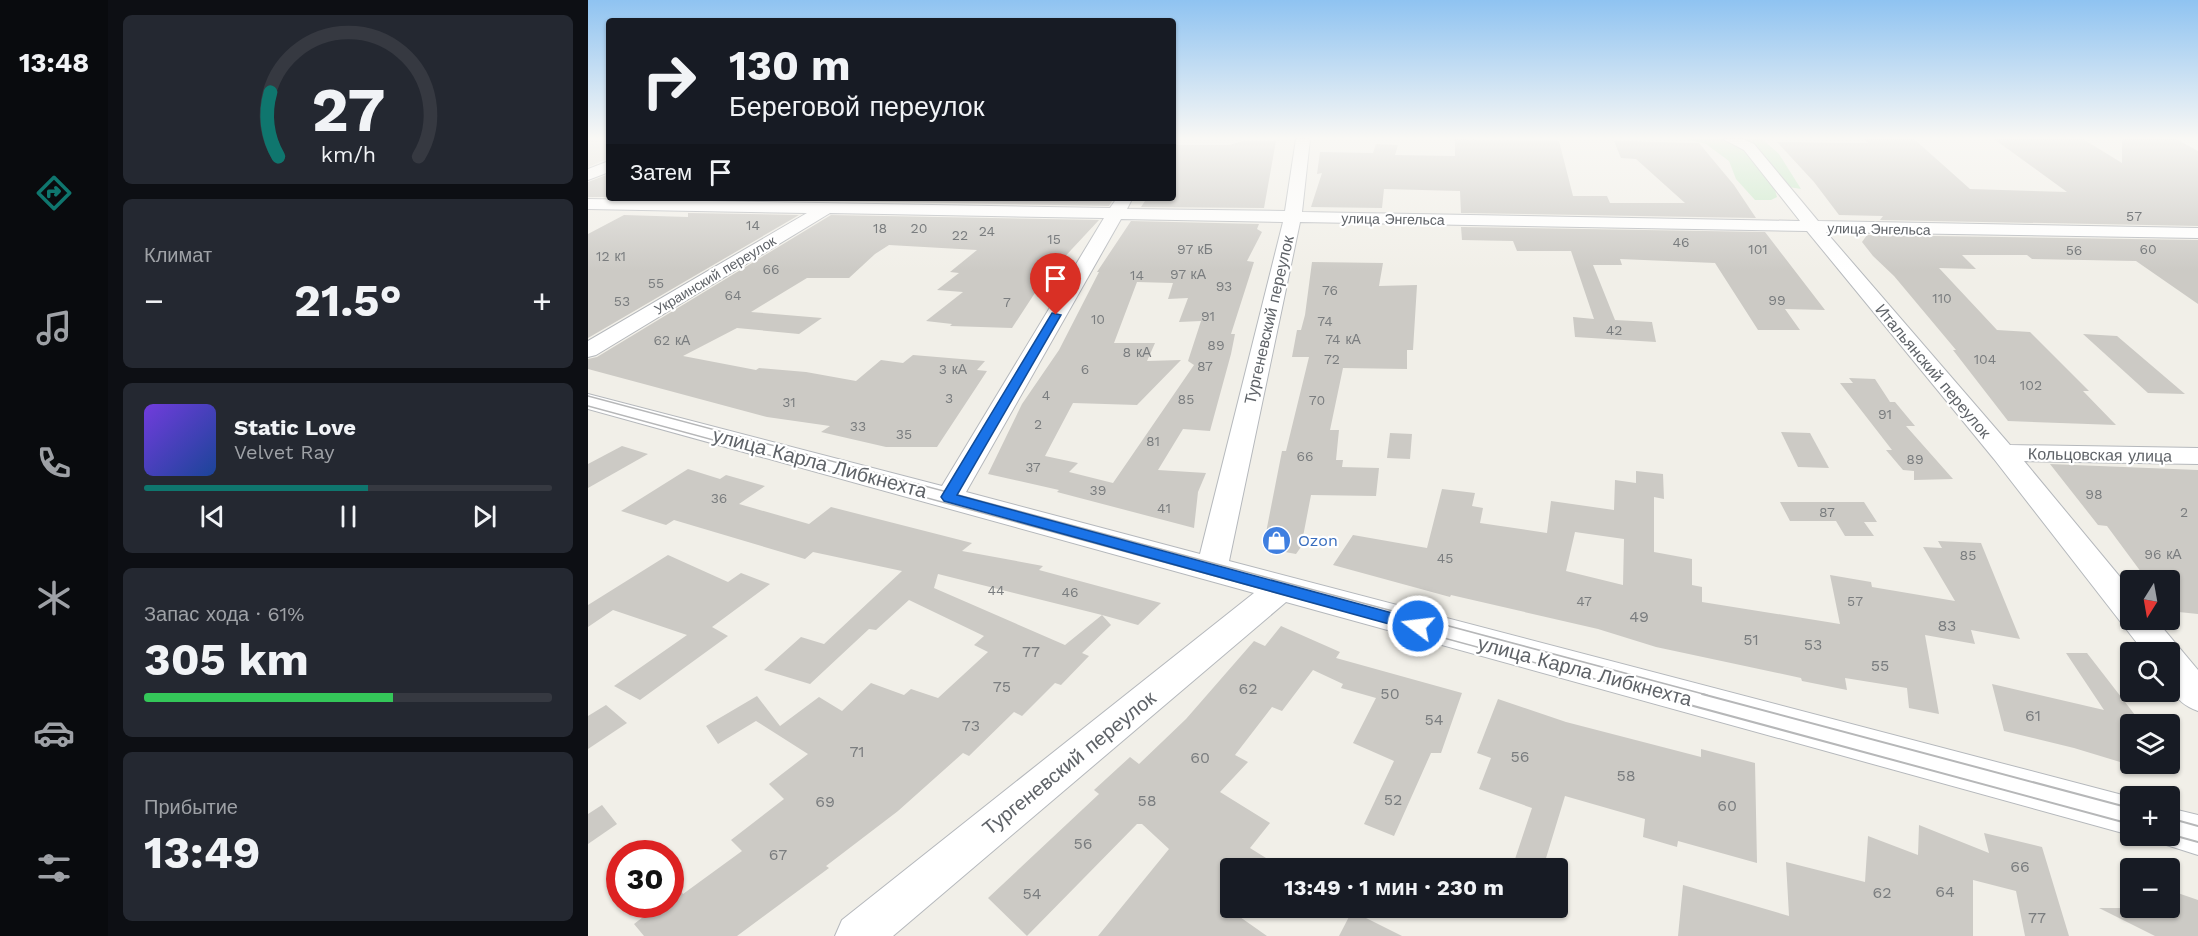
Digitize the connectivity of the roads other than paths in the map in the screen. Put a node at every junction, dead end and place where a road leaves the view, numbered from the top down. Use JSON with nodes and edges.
{"nodes":[{"id":1,"x":1297,"y":183,"type":"edge"},
{"id":2,"x":1778,"y":183,"type":"edge"},
{"id":3,"x":834,"y":203,"type":"edge"},
{"id":4,"x":588,"y":204,"type":"edge"},
{"id":5,"x":1120,"y":205,"type":"edge"},
{"id":6,"x":1293,"y":216,"type":"junction"},
{"id":7,"x":1814,"y":228,"type":"junction"},
{"id":8,"x":2198,"y":233,"type":"edge"},
{"id":9,"x":588,"y":350,"type":"edge"},
{"id":10,"x":588,"y":401,"type":"edge"},
{"id":11,"x":2003,"y":453,"type":"junction"},
{"id":12,"x":2198,"y":456,"type":"edge"},
{"id":13,"x":949,"y":497,"type":"junction"},
{"id":14,"x":1212,"y":569,"type":"junction"},
{"id":15,"x":1280,"y":589,"type":"junction"},
{"id":16,"x":2120,"y":599,"type":"edge"},
{"id":17,"x":2145,"y":630,"type":"edge"},
{"id":18,"x":2155,"y":642,"type":"edge"},
{"id":19,"x":2180,"y":674,"type":"edge"},
{"id":20,"x":2198,"y":696,"type":"edge"},
{"id":21,"x":2120,"y":813,"type":"edge"},
{"id":22,"x":2180,"y":830,"type":"edge"},
{"id":23,"x":2198,"y":835,"type":"edge"},
{"id":24,"x":858,"y":936,"type":"edge"}],
"edges":[{"from":1,"to":6,"type":"street","name":"Тургеневский переулок"},
{"from":2,"to":7,"type":"street","name":"Итальянский переулок"},
{"from":3,"to":4,"type":"street","name":"улица Энгельса"},
{"from":3,"to":5,"type":"street","name":"улица Энгельса"},
{"from":3,"to":9,"type":"street","name":"Украинский переулок"},
{"from":5,"to":6,"type":"street","name":"улица Энгельса"},
{"from":5,"to":13,"type":"street"},
{"from":6,"to":7,"type":"street","name":"улица Энгельса"},
{"from":6,"to":14,"type":"street","name":"Тургеневский переулок"},
{"from":7,"to":8,"type":"street","name":"улица Энгельса"},
{"from":7,"to":11,"type":"street","name":"Итальянский переулок"},
{"from":10,"to":13,"type":"street","name":"улица Карла Либкнехта"},
{"from":11,"to":12,"type":"street","name":"Кольцовская улица"},
{"from":11,"to":16,"type":"street","name":"Итальянский переулок"},
{"from":13,"to":14,"type":"street","name":"улица Карла Либкнехта"},
{"from":14,"to":15,"type":"street","name":"улица Карла Либкнехта"},
{"from":15,"to":21,"type":"street","name":"улица Карла Либкнехта"},
{"from":15,"to":24,"type":"street","name":"Тургеневский переулок"},
{"from":17,"to":18,"type":"street"},
{"from":19,"to":20,"type":"street"},
{"from":22,"to":23,"type":"street"}]}
